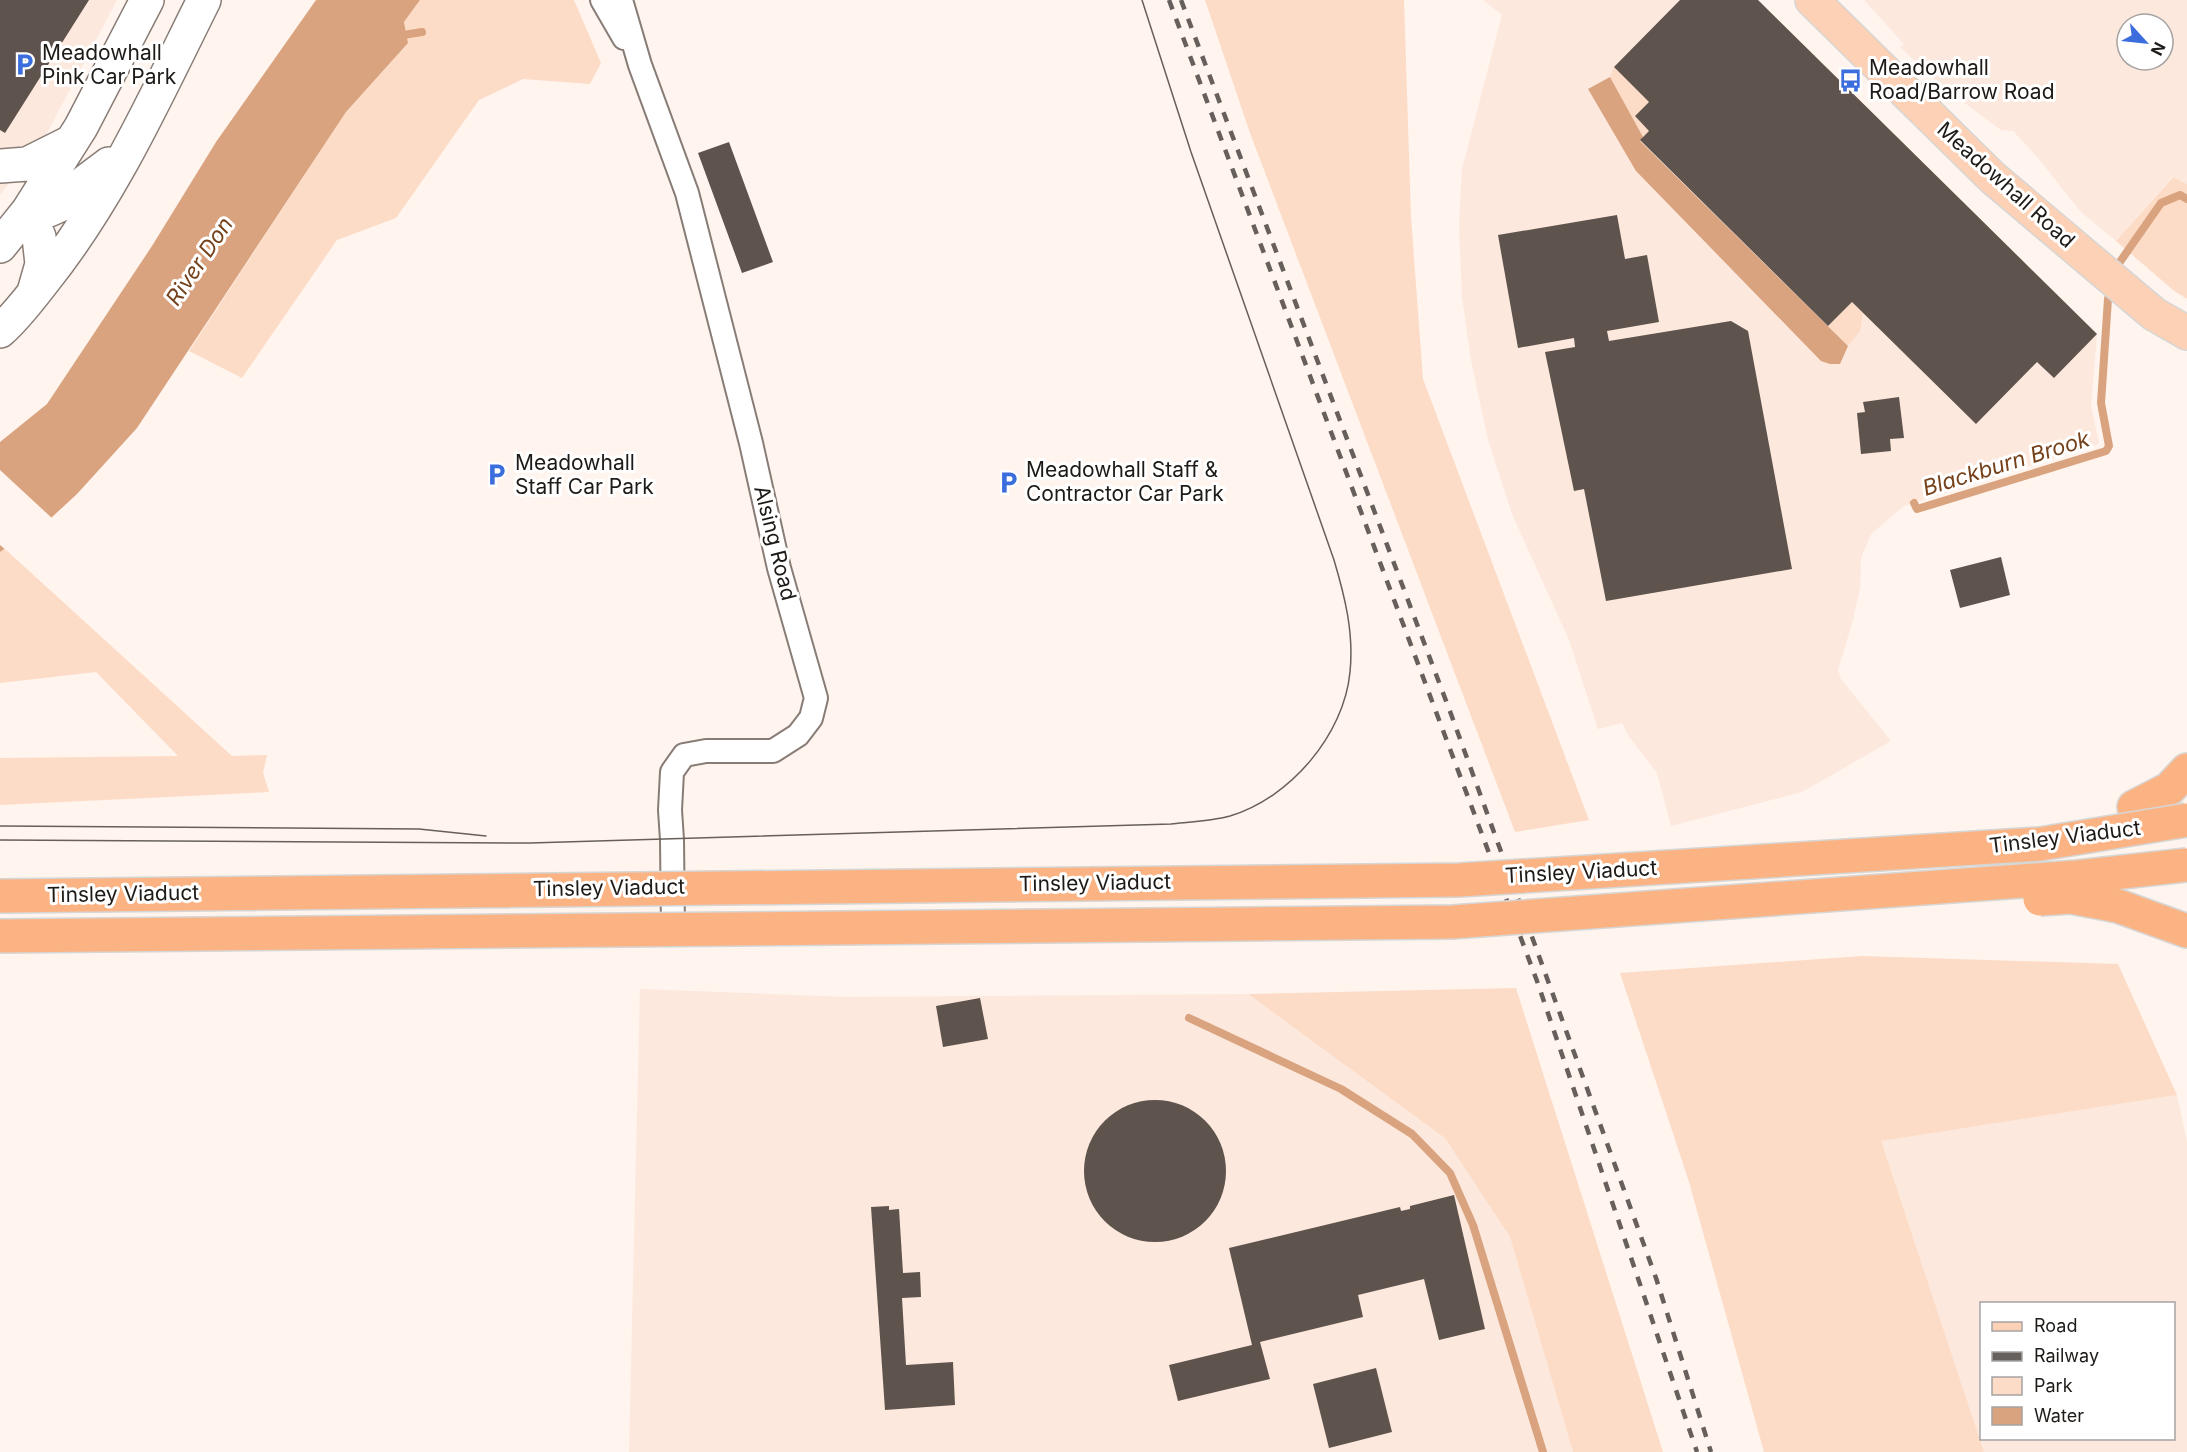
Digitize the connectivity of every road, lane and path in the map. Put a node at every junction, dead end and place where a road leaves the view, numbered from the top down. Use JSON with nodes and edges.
{"nodes":[{"id":1,"x":147,"y":0,"type":"edge"},
{"id":2,"x":204,"y":0,"type":"edge"},
{"id":3,"x":602,"y":0,"type":"edge"},
{"id":4,"x":621,"y":0,"type":"edge"},
{"id":5,"x":1812,"y":0,"type":"edge"},
{"id":6,"x":640,"y":65,"type":"junction"},
{"id":7,"x":73,"y":141,"type":"junction"},
{"id":8,"x":129,"y":148,"type":"junction"},
{"id":9,"x":0,"y":166,"type":"edge"},
{"id":10,"x":28,"y":211,"type":"junction"},
{"id":11,"x":0,"y":246,"type":"edge"},
{"id":12,"x":33,"y":294,"type":"junction"},
{"id":13,"x":2144,"y":306,"type":"junction"},
{"id":14,"x":0,"y":332,"type":"edge"},
{"id":15,"x":2187,"y":333,"type":"edge"},
{"id":16,"x":2187,"y":350,"type":"edge"},
{"id":17,"x":2187,"y":770,"type":"edge"},
{"id":18,"x":2187,"y":820,"type":"edge"},
{"id":19,"x":2187,"y":865,"type":"edge"},
{"id":20,"x":0,"y":879,"type":"edge"},
{"id":21,"x":0,"y":896,"type":"edge"},
{"id":22,"x":673,"y":927,"type":"dead end"},
{"id":23,"x":2187,"y":931,"type":"edge"},
{"id":24,"x":0,"y":936,"type":"edge"},
{"id":25,"x":0,"y":953,"type":"edge"}],
"edges":[{"from":1,"to":7,"type":"street"},
{"from":2,"to":8,"type":"street"},
{"from":3,"to":6,"type":"street","name":"Alsing Road"},
{"from":4,"to":6,"type":"street","name":"Alsing Road"},
{"from":5,"to":13,"type":"main road","name":"Meadowhall Road"},
{"from":6,"to":22,"type":"street","name":"Alsing Road"},
{"from":7,"to":9,"type":"street"},
{"from":7,"to":10,"type":"street"},
{"from":8,"to":10,"type":"street"},
{"from":8,"to":12,"type":"street"},
{"from":10,"to":11,"type":"street"},
{"from":10,"to":12,"type":"street"},
{"from":12,"to":14,"type":"street"},
{"from":13,"to":15,"type":"main road","name":"Meadowhall Road"},
{"from":13,"to":16,"type":"main road","name":"Meadowhall Road"},
{"from":17,"to":20,"type":"highway","name":"Tinsley Viaduct"},
{"from":18,"to":21,"type":"highway","name":"Tinsley Viaduct","bridge":true},
{"from":19,"to":24,"type":"highway","name":"Tinsley Viaduct","bridge":true},
{"from":23,"to":25,"type":"highway","bridge":true}]}
